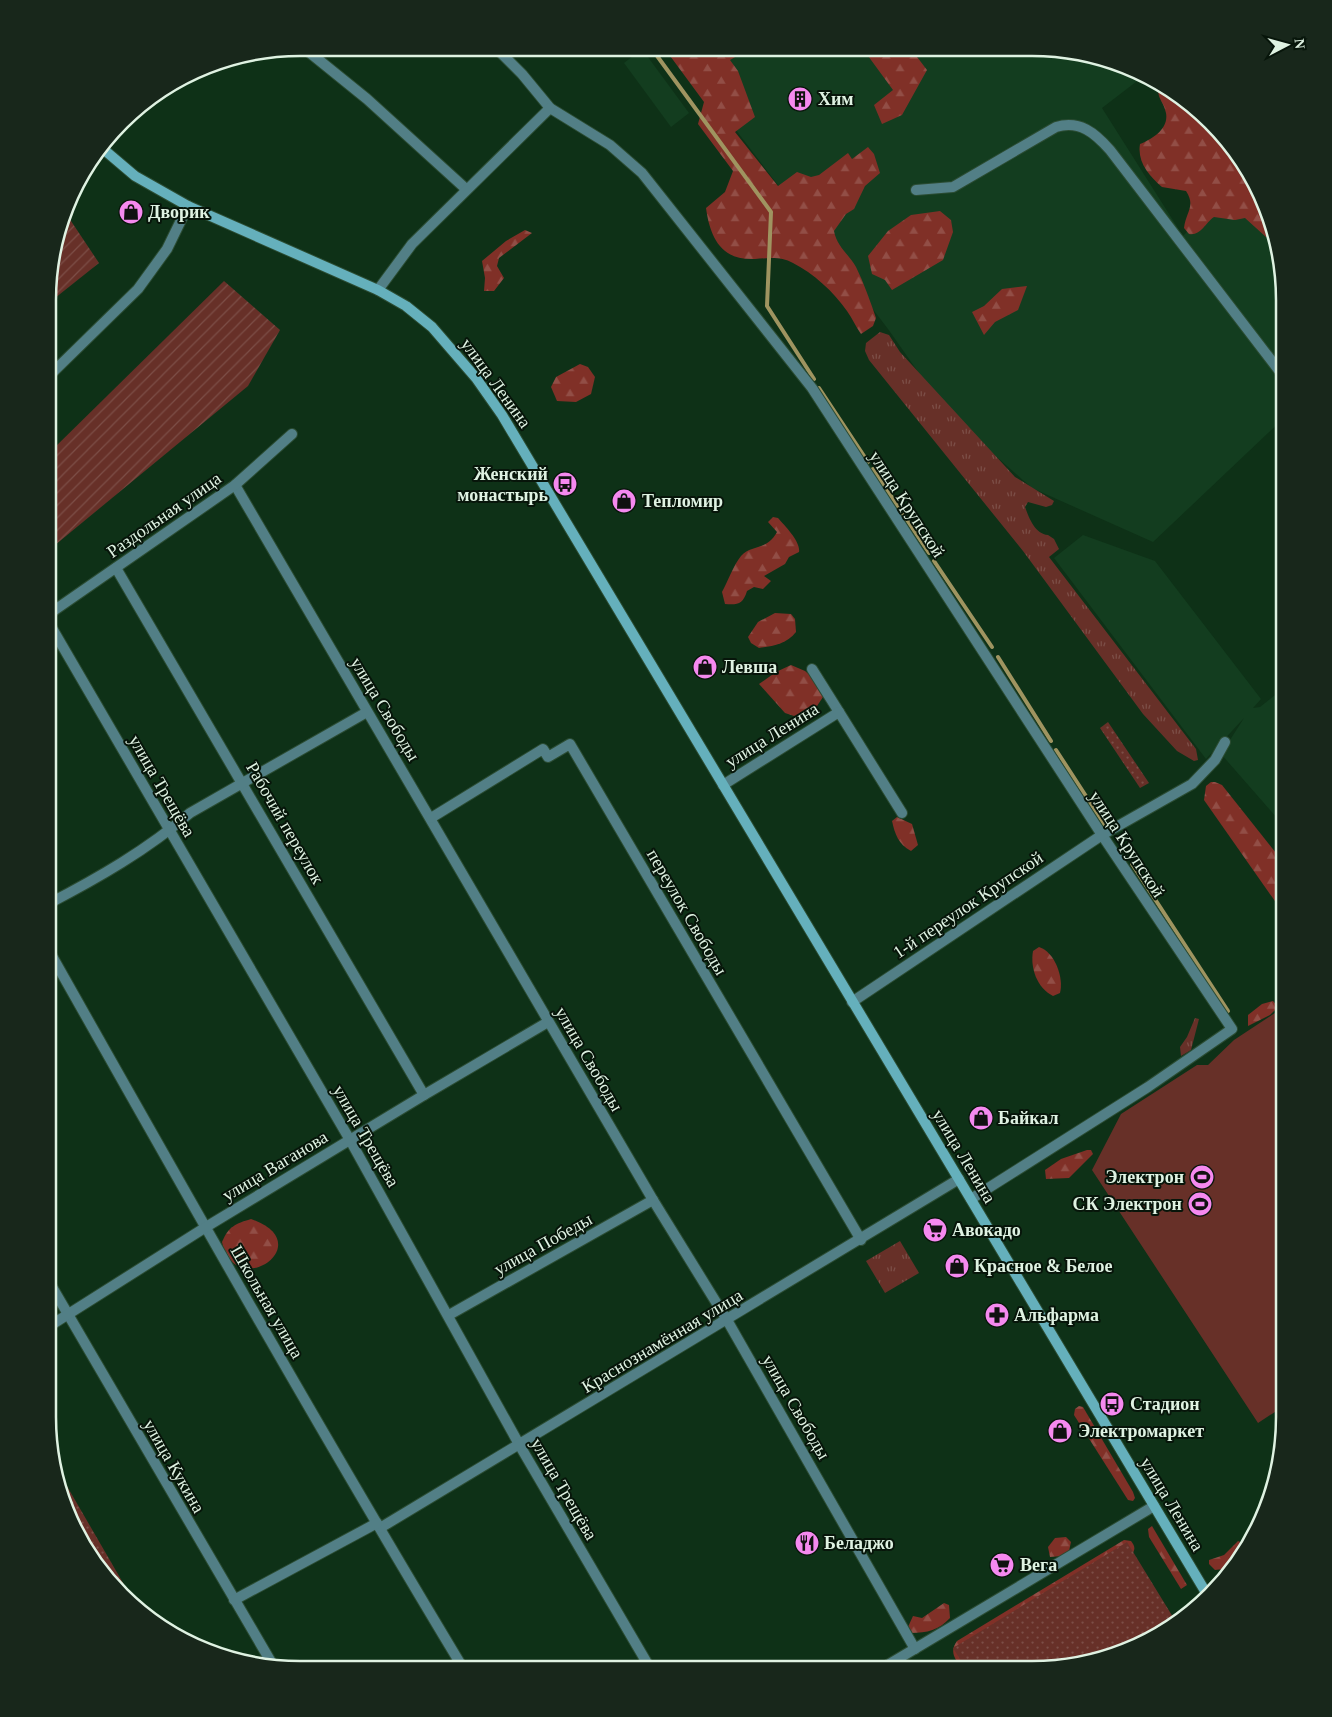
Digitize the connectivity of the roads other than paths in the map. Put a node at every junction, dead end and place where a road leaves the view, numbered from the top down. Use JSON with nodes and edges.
{"nodes":[{"id":1,"x":314,"y":56,"type":"edge"},
{"id":2,"x":504,"y":56,"type":"edge"},
{"id":3,"x":550,"y":108,"type":"junction"},
{"id":4,"x":107,"y":152,"type":"edge"},
{"id":5,"x":466,"y":189,"type":"junction"},
{"id":6,"x":916,"y":190,"type":"dead end"},
{"id":7,"x":188,"y":206,"type":"junction"},
{"id":8,"x":378,"y":290,"type":"junction"},
{"id":9,"x":1276,"y":367,"type":"edge"},
{"id":10,"x":56,"y":370,"type":"edge"},
{"id":11,"x":292,"y":434,"type":"dead end"},
{"id":12,"x":235,"y":485,"type":"junction"},
{"id":13,"x":116,"y":568,"type":"junction"},
{"id":14,"x":56,"y":609,"type":"edge"},
{"id":15,"x":56,"y":635,"type":"edge"},
{"id":16,"x":812,"y":669,"type":"dead end"},
{"id":17,"x":366,"y":712,"type":"junction"},
{"id":18,"x":839,"y":712,"type":"junction"},
{"id":19,"x":1225,"y":742,"type":"dead end"},
{"id":20,"x":243,"y":783,"type":"junction"},
{"id":21,"x":723,"y":785,"type":"junction"},
{"id":22,"x":902,"y":813,"type":"dead end"},
{"id":23,"x":431,"y":818,"type":"junction"},
{"id":24,"x":169,"y":831,"type":"junction"},
{"id":25,"x":1102,"y":835,"type":"junction"},
{"id":26,"x":56,"y":900,"type":"edge"},
{"id":27,"x":56,"y":963,"type":"edge"},
{"id":28,"x":852,"y":1002,"type":"junction"},
{"id":29,"x":548,"y":1022,"type":"junction"},
{"id":30,"x":424,"y":1095,"type":"junction"},
{"id":31,"x":350,"y":1140,"type":"junction"},
{"id":32,"x":959,"y":1180,"type":"junction"},
{"id":33,"x":971,"y":1199,"type":"junction"},
{"id":34,"x":653,"y":1200,"type":"junction"},
{"id":35,"x":206,"y":1227,"type":"junction"},
{"id":36,"x":861,"y":1240,"type":"junction"},
{"id":37,"x":56,"y":1294,"type":"edge"},
{"id":38,"x":68,"y":1315,"type":"junction"},
{"id":39,"x":449,"y":1315,"type":"junction"},
{"id":40,"x":727,"y":1320,"type":"junction"},
{"id":41,"x":56,"y":1322,"type":"edge"},
{"id":42,"x":520,"y":1446,"type":"junction"},
{"id":43,"x":1154,"y":1506,"type":"junction"},
{"id":44,"x":378,"y":1526,"type":"junction"},
{"id":45,"x":1204,"y":1589,"type":"edge"},
{"id":46,"x":234,"y":1600,"type":"junction"},
{"id":47,"x":915,"y":1648,"type":"junction"},
{"id":48,"x":269,"y":1659,"type":"edge"},
{"id":49,"x":460,"y":1661,"type":"edge"},
{"id":50,"x":646,"y":1661,"type":"edge"},
{"id":51,"x":894,"y":1661,"type":"edge"}],
"edges":[{"from":1,"to":5,"type":"street"},
{"from":2,"to":3,"type":"street","name":"улица Крупской"},
{"from":3,"to":5,"type":"street"},
{"from":3,"to":25,"type":"street","name":"улица Крупской"},
{"from":4,"to":7,"type":"street","name":"улица Ленина"},
{"from":5,"to":8,"type":"street"},
{"from":6,"to":9,"type":"street"},
{"from":7,"to":8,"type":"street","name":"улица Ленина"},
{"from":7,"to":10,"type":"street"},
{"from":8,"to":21,"type":"street","name":"улица Ленина"},
{"from":11,"to":12,"type":"street","name":"Раздольная улица"},
{"from":12,"to":13,"type":"street","name":"Раздольная улица"},
{"from":12,"to":17,"type":"street","name":"улица Свободы"},
{"from":13,"to":14,"type":"street","name":"Раздольная улица"},
{"from":13,"to":20,"type":"street","name":"Рабочий переулок"},
{"from":15,"to":24,"type":"street","name":"улица Трещёва"},
{"from":16,"to":18,"type":"street","name":"улица Ленина"},
{"from":17,"to":20,"type":"street"},
{"from":17,"to":23,"type":"street","name":"улица Свободы"},
{"from":18,"to":21,"type":"street","name":"улица Ленина"},
{"from":18,"to":22,"type":"street","name":"улица Ленина"},
{"from":19,"to":25,"type":"street","name":"1-й переулок Крупской"},
{"from":20,"to":24,"type":"street"},
{"from":20,"to":30,"type":"street","name":"Рабочий переулок"},
{"from":21,"to":28,"type":"street","name":"улица Ленина"},
{"from":23,"to":29,"type":"street","name":"улица Свободы"},
{"from":23,"to":36,"type":"street","name":"переулок Свободы"},
{"from":24,"to":26,"type":"street"},
{"from":24,"to":31,"type":"street","name":"улица Трещёва"},
{"from":25,"to":28,"type":"street","name":"1-й переулок Крупской"},
{"from":25,"to":33,"type":"street","name":"улица Крупской"},
{"from":27,"to":35,"type":"street","name":"Школьная улица"},
{"from":28,"to":32,"type":"street","name":"улица Ленина"},
{"from":29,"to":30,"type":"street","name":"улица Ваганова"},
{"from":29,"to":34,"type":"street","name":"улица Свободы"},
{"from":30,"to":31,"type":"street","name":"улица Ваганова"},
{"from":31,"to":35,"type":"street","name":"улица Ваганова"},
{"from":31,"to":39,"type":"street","name":"улица Трещёва"},
{"from":32,"to":33,"type":"street","name":"улица Ленина"},
{"from":32,"to":36,"type":"street","name":"Краснознамённая улица"},
{"from":33,"to":43,"type":"street","name":"улица Ленина"},
{"from":34,"to":39,"type":"street","name":"улица Победы"},
{"from":34,"to":40,"type":"street","name":"улица Свободы"},
{"from":35,"to":38,"type":"street","name":"улица Ваганова"},
{"from":35,"to":44,"type":"street","name":"Школьная улица"},
{"from":36,"to":40,"type":"street","name":"Краснознамённая улица"},
{"from":37,"to":38,"type":"street","name":"улица Кукина"},
{"from":38,"to":41,"type":"street","name":"улица Ваганова"},
{"from":38,"to":46,"type":"street","name":"улица Кукина"},
{"from":39,"to":42,"type":"street","name":"улица Трещёва"},
{"from":40,"to":42,"type":"street","name":"Краснознамённая улица"},
{"from":40,"to":47,"type":"street","name":"улица Свободы"},
{"from":42,"to":44,"type":"street","name":"Краснознамённая улица"},
{"from":42,"to":50,"type":"street","name":"улица Трещёва"},
{"from":43,"to":45,"type":"street","name":"улица Ленина"},
{"from":43,"to":47,"type":"street"},
{"from":44,"to":46,"type":"street","name":"Краснознамённая улица"},
{"from":44,"to":49,"type":"street","name":"Школьная улица"},
{"from":46,"to":48,"type":"street","name":"улица Кукина"},
{"from":47,"to":51,"type":"street"}]}
